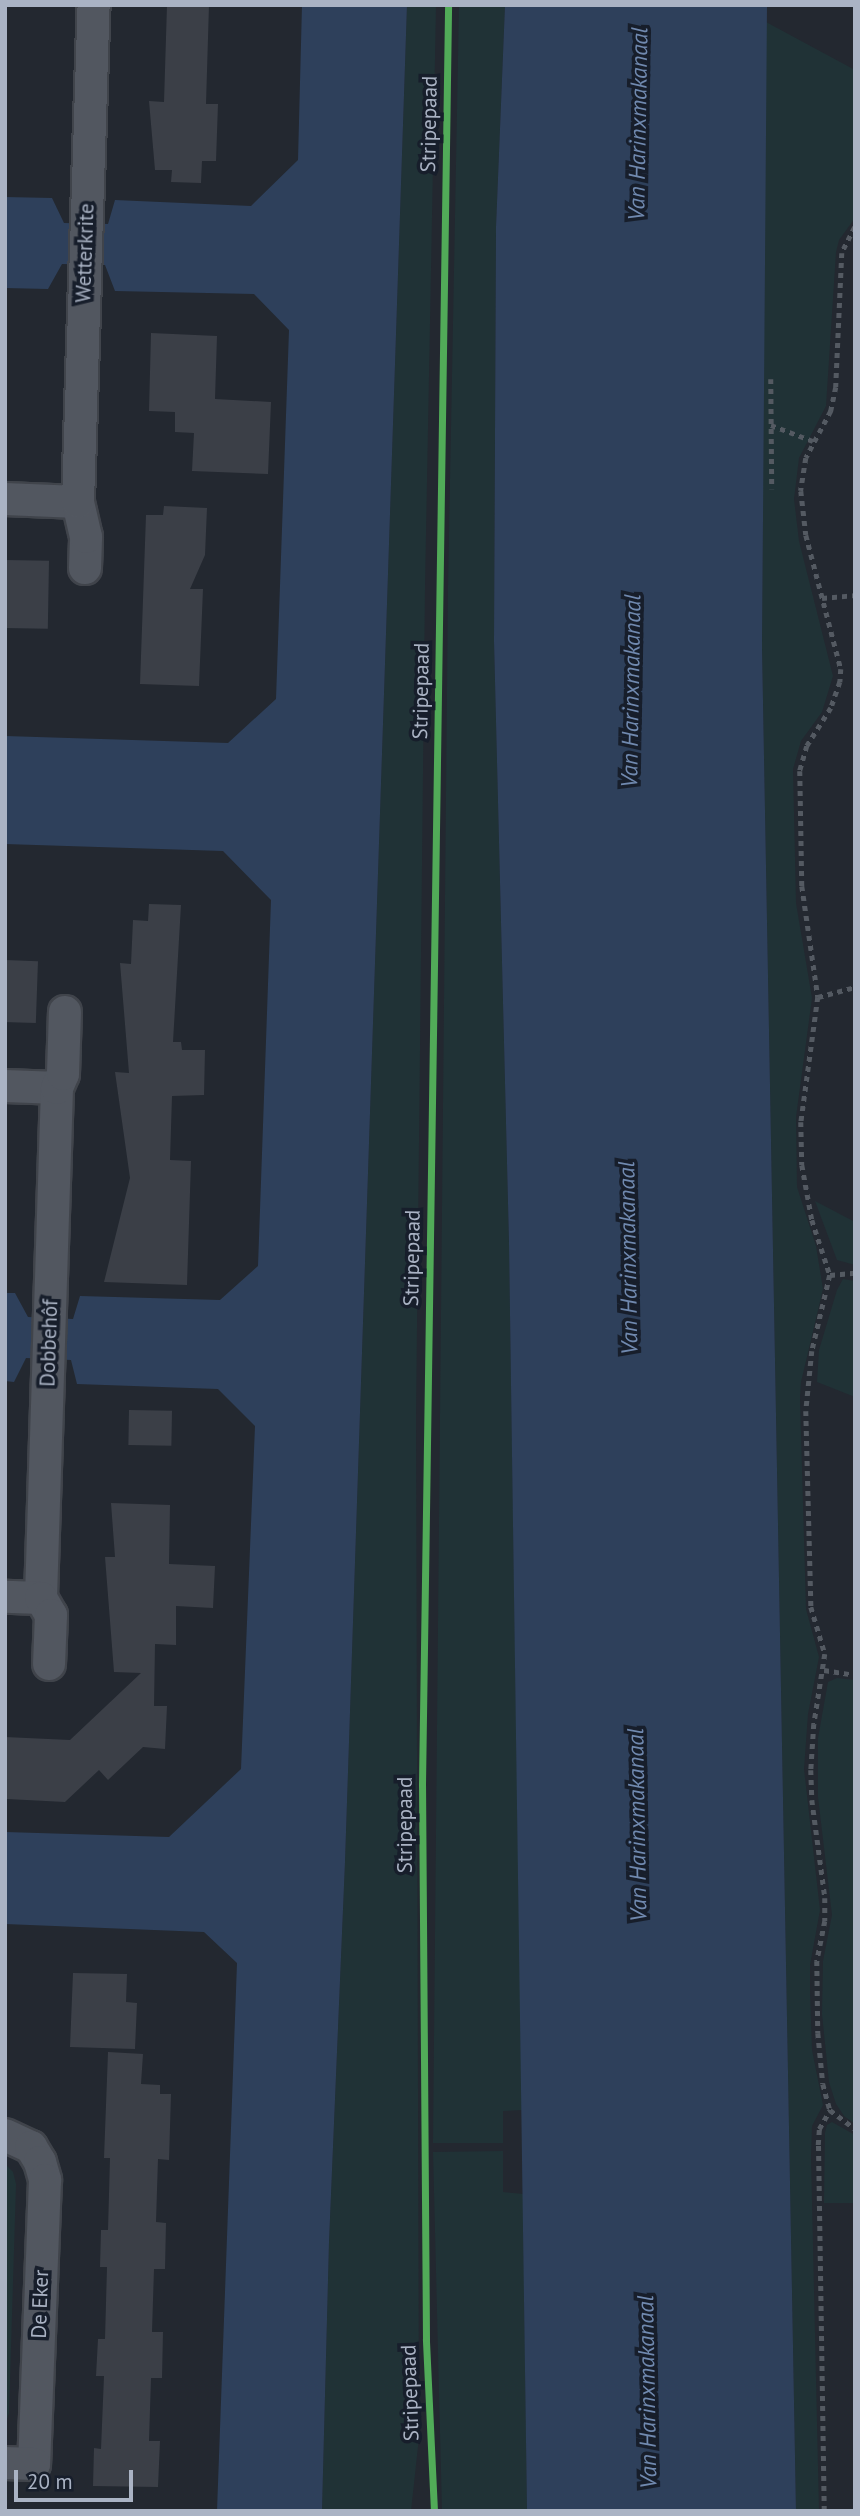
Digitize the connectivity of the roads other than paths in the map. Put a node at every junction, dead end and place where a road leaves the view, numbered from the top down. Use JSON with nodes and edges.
{"nodes":[{"id":1,"x":94,"y":5,"type":"edge"},
{"id":2,"x":5,"y":499,"type":"edge"},
{"id":3,"x":78,"y":502,"type":"junction"},
{"id":4,"x":85,"y":568,"type":"dead end"},
{"id":5,"x":65,"y":1012,"type":"dead end"},
{"id":6,"x":5,"y":1086,"type":"edge"},
{"id":7,"x":57,"y":1088,"type":"junction"},
{"id":8,"x":5,"y":1597,"type":"edge"},
{"id":9,"x":41,"y":1598,"type":"junction"},
{"id":10,"x":50,"y":1664,"type":"dead end"},
{"id":11,"x":5,"y":2135,"type":"edge"},
{"id":12,"x":5,"y":2463,"type":"edge"}],
"edges":[{"from":1,"to":3,"type":"street","name":"Wetterkrite"},
{"from":2,"to":3,"type":"street"},
{"from":3,"to":4,"type":"street","name":"Wetterkrite"},
{"from":5,"to":7,"type":"street","name":"Dobbehôf"},
{"from":6,"to":7,"type":"street"},
{"from":7,"to":9,"type":"street","name":"Dobbehôf"},
{"from":8,"to":9,"type":"street"},
{"from":9,"to":10,"type":"street","name":"Dobbehôf"},
{"from":11,"to":12,"type":"street","name":"De Eker"}]}
